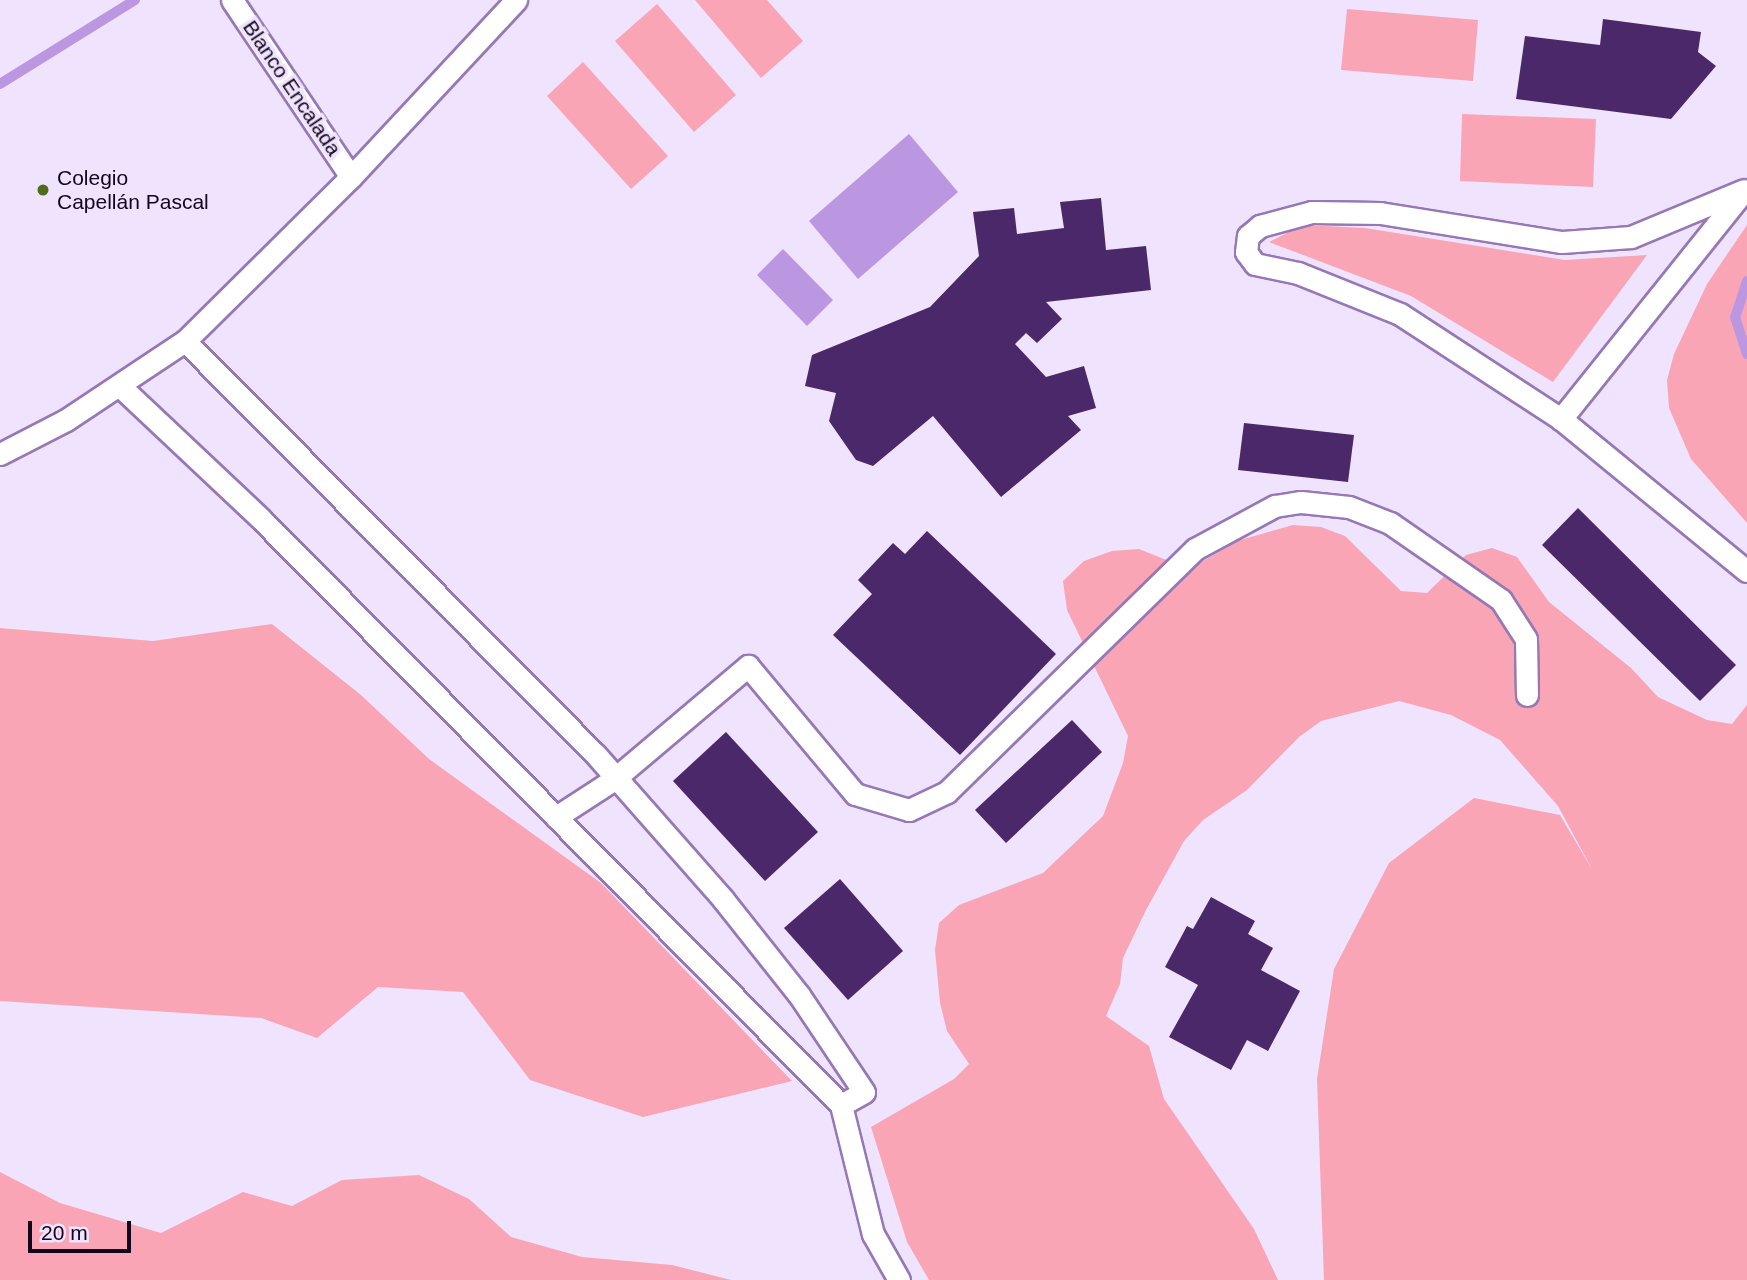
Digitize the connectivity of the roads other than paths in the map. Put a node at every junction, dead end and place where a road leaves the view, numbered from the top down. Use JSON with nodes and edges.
{"nodes":[{"id":1,"x":232,"y":0,"type":"edge"},
{"id":2,"x":516,"y":0,"type":"edge"},
{"id":3,"x":351,"y":177,"type":"junction"},
{"id":4,"x":1745,"y":188,"type":"edge"},
{"id":5,"x":186,"y":341,"type":"junction"},
{"id":6,"x":121,"y":387,"type":"junction"},
{"id":7,"x":1562,"y":419,"type":"junction"},
{"id":8,"x":0,"y":454,"type":"edge"},
{"id":9,"x":1747,"y":571,"type":"edge"},
{"id":10,"x":1527,"y":695,"type":"dead end"},
{"id":11,"x":613,"y":780,"type":"junction"},
{"id":12,"x":556,"y":817,"type":"junction"},
{"id":13,"x":841,"y":1105,"type":"junction"},
{"id":14,"x":899,"y":1280,"type":"edge"}],
"edges":[{"from":1,"to":3,"type":"lane","name":"Blanco Encalada"},
{"from":2,"to":3,"type":"lane"},
{"from":3,"to":5,"type":"lane"},
{"from":4,"to":7,"type":"lane"},
{"from":4,"to":7,"type":"lane"},
{"from":5,"to":6,"type":"lane"},
{"from":5,"to":11,"type":"lane"},
{"from":6,"to":8,"type":"lane"},
{"from":6,"to":12,"type":"lane"},
{"from":7,"to":9,"type":"lane"},
{"from":10,"to":11,"type":"lane"},
{"from":11,"to":12,"type":"lane"},
{"from":11,"to":13,"type":"lane"},
{"from":12,"to":13,"type":"lane"},
{"from":13,"to":14,"type":"lane"}]}
